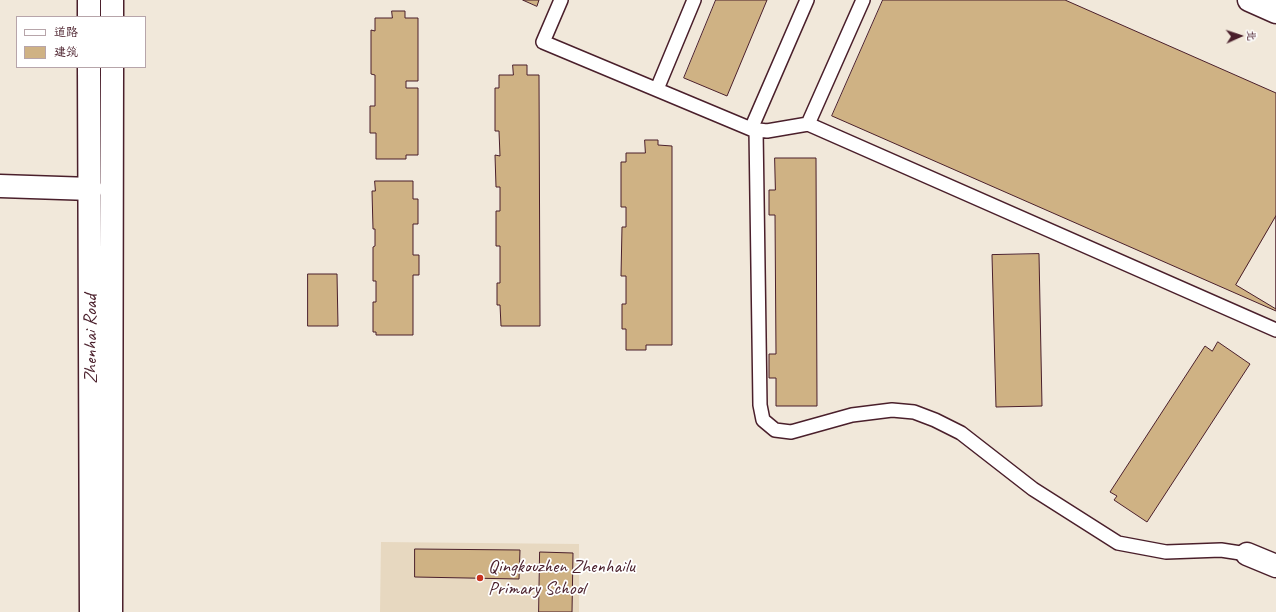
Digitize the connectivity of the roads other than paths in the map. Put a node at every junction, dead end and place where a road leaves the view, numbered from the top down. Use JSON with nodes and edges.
{"nodes":[{"id":1,"x":89,"y":0,"type":"edge"},
{"id":2,"x":112,"y":0,"type":"edge"},
{"id":3,"x":561,"y":0,"type":"edge"},
{"id":4,"x":694,"y":0,"type":"edge"},
{"id":5,"x":807,"y":0,"type":"edge"},
{"id":6,"x":863,"y":0,"type":"edge"},
{"id":7,"x":1249,"y":0,"type":"edge"},
{"id":8,"x":1276,"y":12,"type":"edge"},
{"id":9,"x":89,"y":16,"type":"edge"},
{"id":10,"x":112,"y":16,"type":"edge"},
{"id":11,"x":89,"y":68,"type":"edge"},
{"id":12,"x":112,"y":68,"type":"edge"},
{"id":13,"x":657,"y":89,"type":"junction"},
{"id":14,"x":808,"y":124,"type":"junction"},
{"id":15,"x":754,"y":129,"type":"junction"},
{"id":16,"x":0,"y":186,"type":"edge"},
{"id":17,"x":90,"y":189,"type":"junction"},
{"id":18,"x":1276,"y":330,"type":"edge"},
{"id":19,"x":1247,"y":554,"type":"joint"},
{"id":20,"x":1276,"y":566,"type":"edge"},
{"id":21,"x":91,"y":612,"type":"edge"},
{"id":22,"x":111,"y":612,"type":"edge"}],
"edges":[{"from":1,"to":9,"type":"main road"},
{"from":2,"to":10,"type":"main road"},
{"from":3,"to":13,"type":"lane"},
{"from":4,"to":13,"type":"lane"},
{"from":5,"to":15,"type":"lane"},
{"from":6,"to":14,"type":"lane"},
{"from":7,"to":8,"type":"main road"},
{"from":11,"to":17,"type":"main road","name":"Zhenhai Road"},
{"from":12,"to":22,"type":"main road","name":"Zhenhai Road"},
{"from":13,"to":15,"type":"lane"},
{"from":14,"to":15,"type":"lane"},
{"from":14,"to":18,"type":"lane"},
{"from":15,"to":19,"type":"lane"},
{"from":16,"to":17,"type":"main road"},
{"from":17,"to":21,"type":"main road","name":"Zhenhai Road"},
{"from":19,"to":20,"type":"main road"}]}
